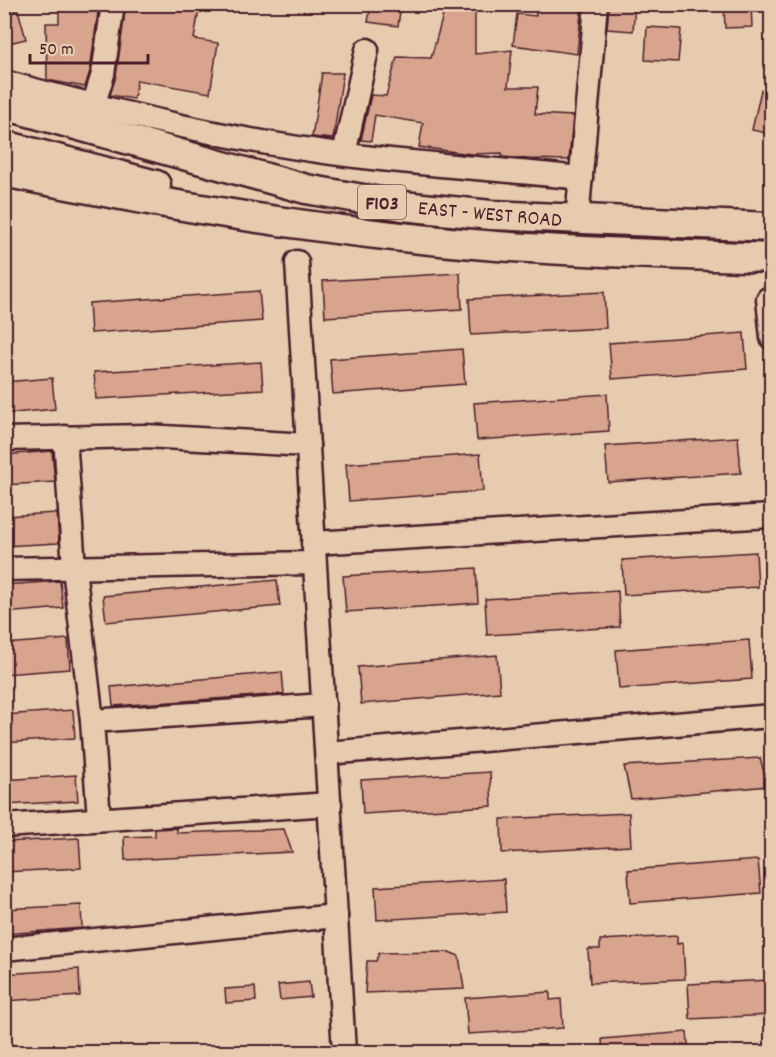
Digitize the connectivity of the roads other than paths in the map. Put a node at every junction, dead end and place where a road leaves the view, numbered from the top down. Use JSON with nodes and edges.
{"nodes":[{"id":1,"x":113,"y":4,"type":"edge"},
{"id":2,"x":596,"y":4,"type":"edge"},
{"id":3,"x":367,"y":50,"type":"dead end"},
{"id":4,"x":4,"y":82,"type":"edge"},
{"id":5,"x":4,"y":105,"type":"edge"},
{"id":6,"x":93,"y":106,"type":"junction"},
{"id":7,"x":4,"y":123,"type":"edge"},
{"id":8,"x":4,"y":146,"type":"edge"},
{"id":9,"x":54,"y":147,"type":"junction"},
{"id":10,"x":344,"y":154,"type":"junction"},
{"id":11,"x":4,"y":172,"type":"edge"},
{"id":12,"x":581,"y":178,"type":"junction"},
{"id":13,"x":306,"y":189,"type":"junction"},
{"id":14,"x":577,"y":220,"type":"junction"},
{"id":15,"x":293,"y":221,"type":"junction"},
{"id":16,"x":771,"y":227,"type":"edge"},
{"id":17,"x":771,"y":258,"type":"edge"},
{"id":18,"x":297,"y":262,"type":"dead end"},
{"id":19,"x":768,"y":299,"type":"dead end"},
{"id":20,"x":771,"y":338,"type":"edge"},
{"id":21,"x":65,"y":437,"type":"junction"},
{"id":22,"x":4,"y":439,"type":"edge"},
{"id":23,"x":308,"y":445,"type":"junction"},
{"id":24,"x":771,"y":516,"type":"edge"},
{"id":25,"x":314,"y":553,"type":"junction"},
{"id":26,"x":74,"y":568,"type":"junction"},
{"id":27,"x":4,"y":569,"type":"edge"},
{"id":28,"x":324,"y":705,"type":"junction"},
{"id":29,"x":771,"y":716,"type":"edge"},
{"id":30,"x":92,"y":722,"type":"junction"},
{"id":31,"x":327,"y":753,"type":"junction"},
{"id":32,"x":330,"y":804,"type":"junction"},
{"id":33,"x":99,"y":819,"type":"junction"},
{"id":34,"x":4,"y":826,"type":"edge"},
{"id":35,"x":336,"y":916,"type":"junction"},
{"id":36,"x":4,"y":949,"type":"edge"},
{"id":37,"x":344,"y":1053,"type":"edge"}],
"edges":[{"from":1,"to":6,"type":"street"},
{"from":2,"to":12,"type":"street"},
{"from":3,"to":10,"type":"street"},
{"from":4,"to":6,"type":"street"},
{"from":5,"to":13,"type":"main road","name":"EAST - WEST ROAD","number":"F103"},
{"from":6,"to":10,"type":"street"},
{"from":7,"to":9,"type":"main road"},
{"from":8,"to":9,"type":"main road"},
{"from":9,"to":13,"type":"main road"},
{"from":9,"to":15,"type":"main road"},
{"from":10,"to":12,"type":"street"},
{"from":11,"to":15,"type":"main road","name":"EAST - WEST ROAD","number":"F103"},
{"from":12,"to":14,"type":"street"},
{"from":13,"to":14,"type":"main road","name":"EAST - WEST ROAD","number":"F103"},
{"from":14,"to":16,"type":"main road","name":"EAST - WEST ROAD","number":"F103"},
{"from":15,"to":17,"type":"main road","name":"EAST - WEST ROAD","number":"F103"},
{"from":18,"to":23,"type":"street"},
{"from":19,"to":20,"type":"street"},
{"from":21,"to":22,"type":"street"},
{"from":21,"to":23,"type":"street"},
{"from":21,"to":26,"type":"street"},
{"from":23,"to":25,"type":"street"},
{"from":24,"to":25,"type":"street"},
{"from":25,"to":26,"type":"street"},
{"from":25,"to":28,"type":"street"},
{"from":26,"to":27,"type":"street"},
{"from":26,"to":30,"type":"street"},
{"from":28,"to":30,"type":"street"},
{"from":28,"to":31,"type":"street"},
{"from":29,"to":31,"type":"street"},
{"from":30,"to":33,"type":"street"},
{"from":31,"to":32,"type":"street"},
{"from":32,"to":33,"type":"street"},
{"from":32,"to":35,"type":"street"},
{"from":33,"to":34,"type":"street"},
{"from":35,"to":36,"type":"street"},
{"from":35,"to":37,"type":"street"}]}
